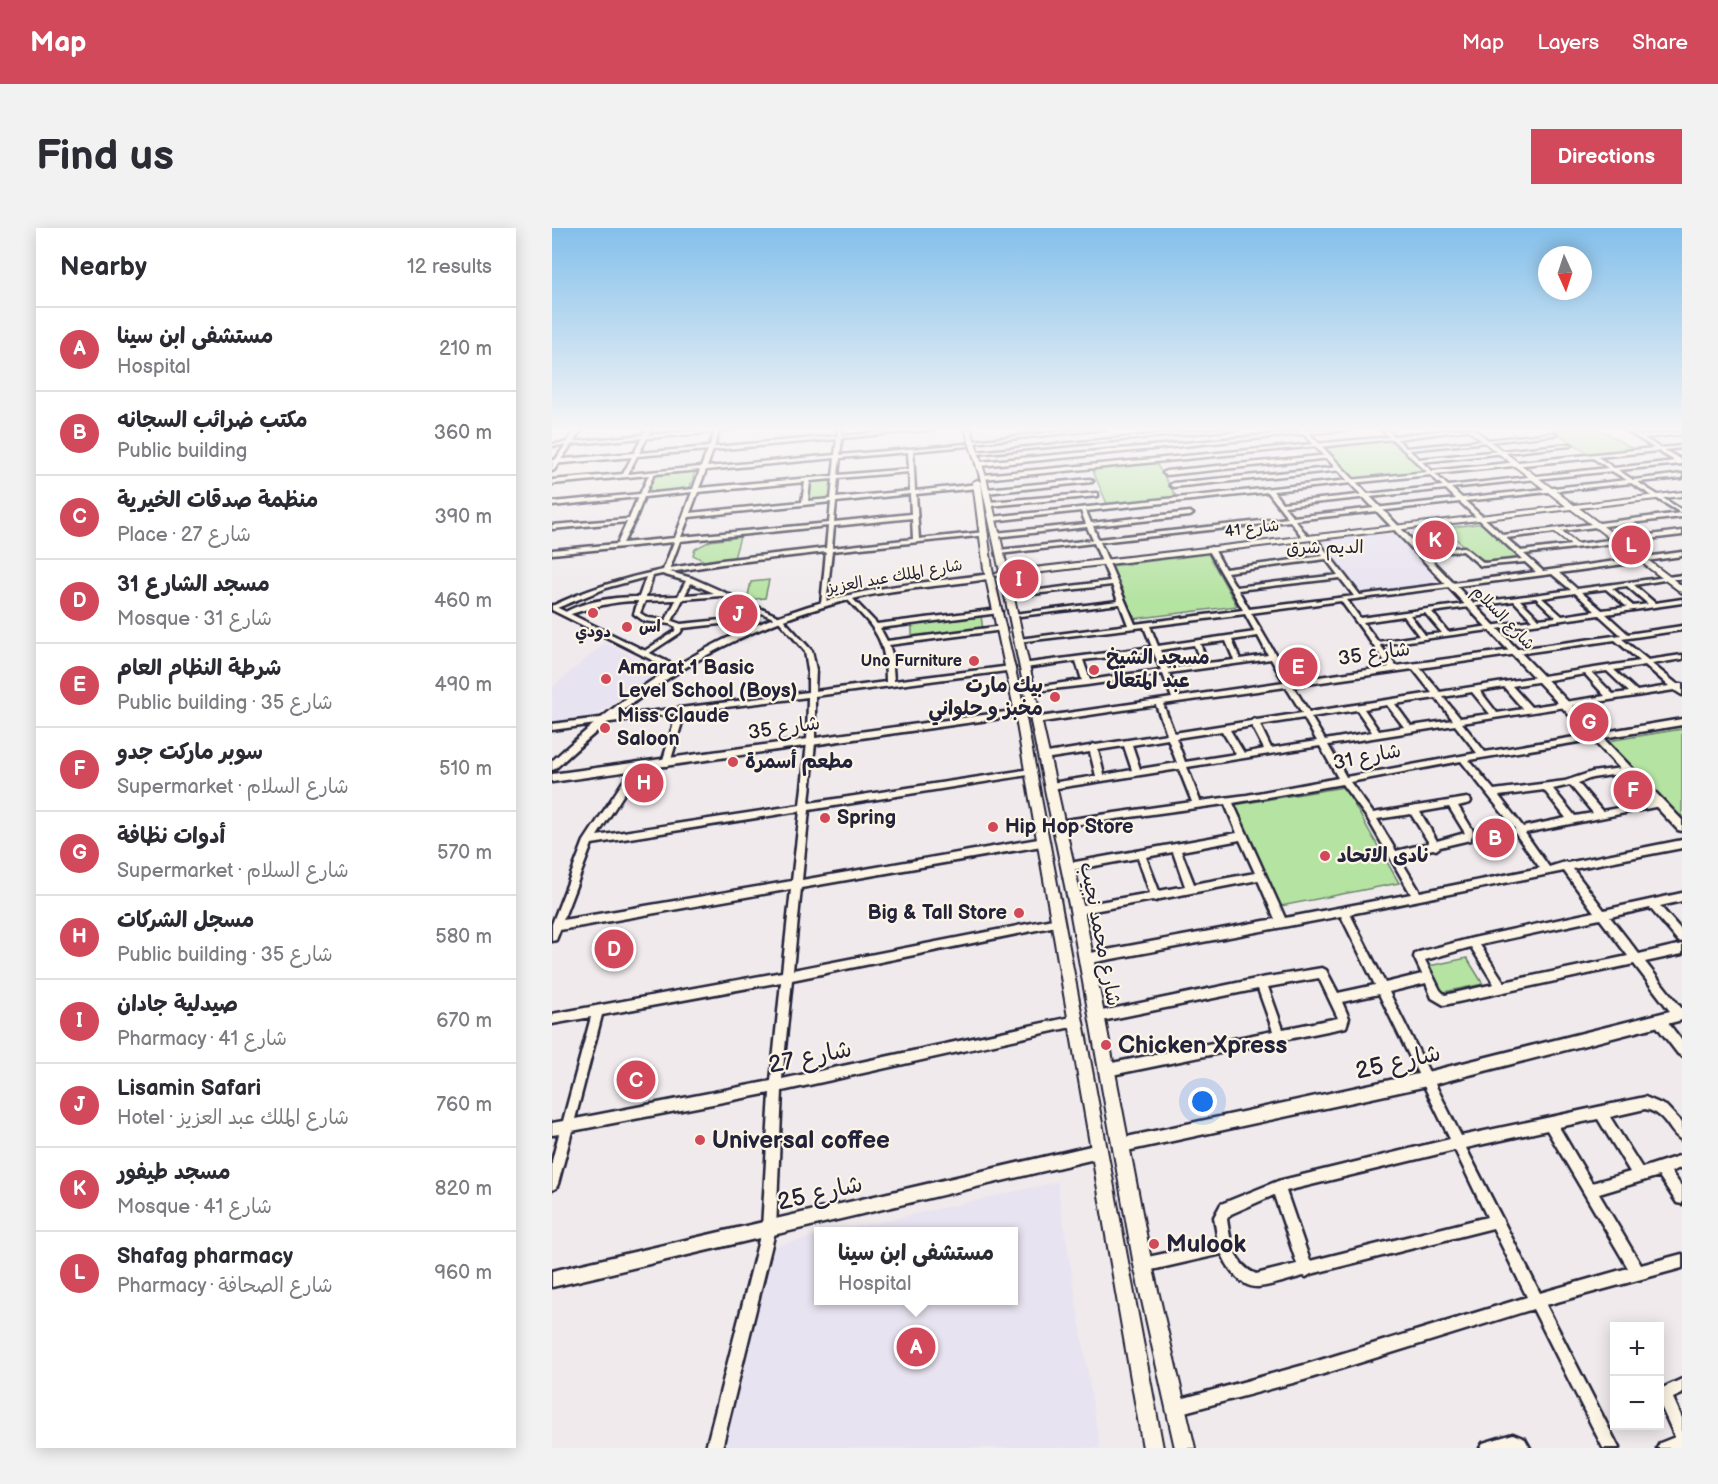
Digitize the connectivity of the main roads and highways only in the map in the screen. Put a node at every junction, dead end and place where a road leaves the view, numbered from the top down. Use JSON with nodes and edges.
{"nodes":[{"id":1,"x":982,"y":485,"type":"joint"},
{"id":2,"x":1547,"y":486,"type":"edge"},
{"id":3,"x":1682,"y":494,"type":"edge"},
{"id":4,"x":1574,"y":507,"type":"junction"},
{"id":5,"x":990,"y":535,"type":"junction"},
{"id":6,"x":997,"y":575,"type":"junction"},
{"id":7,"x":1682,"y":588,"type":"edge"},
{"id":8,"x":1018,"y":667,"type":"junction"},
{"id":9,"x":1154,"y":1448,"type":"edge"},
{"id":10,"x":1185,"y":1448,"type":"edge"}],
"edges":[{"from":1,"to":5,"type":"main road","name":"شارع محمد نجيب"},
{"from":1,"to":5,"type":"main road","name":"شارع محمد نجيب"},
{"from":2,"to":4,"type":"main road"},
{"from":3,"to":4,"type":"main road","name":"شارع 41"},
{"from":4,"to":6,"type":"main road","name":"شارع 41"},
{"from":4,"to":7,"type":"main road"},
{"from":5,"to":6,"type":"main road","name":"شارع محمد نجيب"},
{"from":5,"to":6,"type":"main road","name":"شارع محمد نجيب"},
{"from":6,"to":8,"type":"main road","name":"شارع محمد نجيب"},
{"from":6,"to":8,"type":"main road","name":"شارع محمد نجيب"},
{"from":8,"to":9,"type":"main road","name":"شارع محمد نجيب"},
{"from":8,"to":10,"type":"main road","name":"شارع محمد نجيب"}]}
